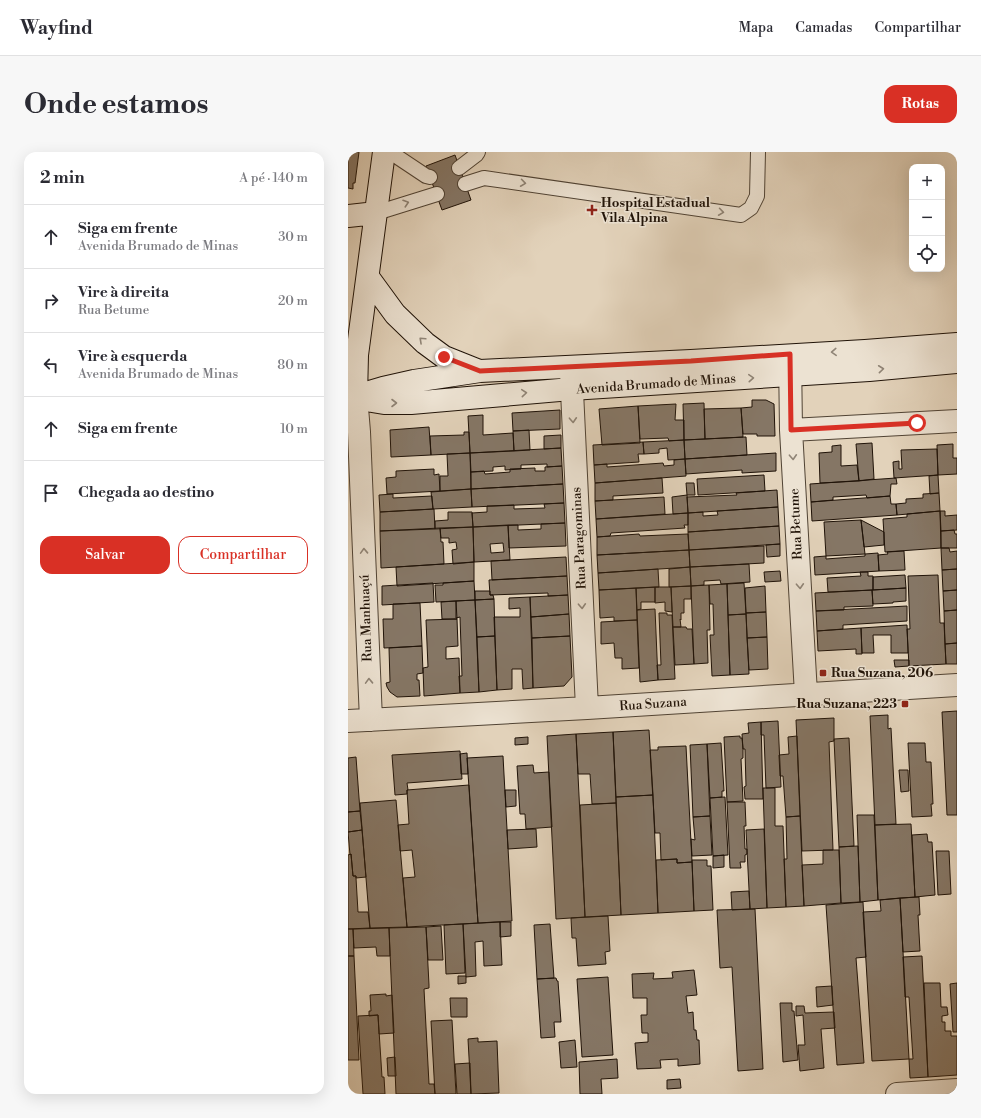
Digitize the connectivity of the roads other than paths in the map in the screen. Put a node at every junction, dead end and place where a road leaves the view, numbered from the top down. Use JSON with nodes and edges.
{"nodes":[{"id":1,"x":384,"y":152,"type":"edge"},
{"id":2,"x":390,"y":152,"type":"edge"},
{"id":3,"x":758,"y":152,"type":"edge"},
{"id":4,"x":477,"y":154,"type":"edge"},
{"id":5,"x":459,"y":168,"type":"dead end"},
{"id":6,"x":430,"y":177,"type":"dead end"},
{"id":7,"x":484,"y":178,"type":"junction"},
{"id":8,"x":465,"y":184,"type":"dead end"},
{"id":9,"x":436,"y":194,"type":"dead end"},
{"id":10,"x":376,"y":213,"type":"junction"},
{"id":11,"x":348,"y":216,"type":"edge"},
{"id":12,"x":368,"y":277,"type":"junction"},
{"id":13,"x":957,"y":344,"type":"edge"},
{"id":14,"x":957,"y":362,"type":"edge"},
{"id":15,"x":790,"y":365,"type":"junction"},
{"id":16,"x":571,"y":367,"type":"junction"},
{"id":17,"x":480,"y":371,"type":"junction"},
{"id":18,"x":571,"y":389,"type":"junction"},
{"id":19,"x":352,"y":396,"type":"edge"},
{"id":20,"x":957,"y":421,"type":"edge"},
{"id":21,"x":791,"y":430,"type":"junction"},
{"id":22,"x":957,"y":685,"type":"edge"},
{"id":23,"x":806,"y":694,"type":"junction"},
{"id":24,"x":587,"y":708,"type":"junction"},
{"id":25,"x":371,"y":720,"type":"junction"},
{"id":26,"x":348,"y":721,"type":"edge"},
{"id":27,"x":957,"y":1090,"type":"edge"},
{"id":28,"x":897,"y":1094,"type":"edge"}],
"edges":[{"from":1,"to":10,"type":"street","name":"Rua Manhuaçú"},
{"from":2,"to":6,"type":"lane"},
{"from":7,"to":3,"type":"lane","one_way":true},
{"from":4,"to":5,"type":"lane"},
{"from":4,"to":7,"type":"lane"},
{"from":7,"to":8,"type":"lane"},
{"from":10,"to":9,"type":"lane","one_way":true},
{"from":10,"to":11,"type":"street"},
{"from":10,"to":12,"type":"street","name":"Rua Manhuaçú"},
{"from":17,"to":12,"type":"street","one_way":true},
{"from":12,"to":19,"type":"street","name":"Rua Manhuaçú"},
{"from":13,"to":15,"type":"street","name":"Avenida Brumado de Minas","one_way":true},
{"from":15,"to":14,"type":"street","name":"Avenida Brumado de Minas","one_way":true},
{"from":15,"to":16,"type":"street","name":"Avenida Brumado de Minas"},
{"from":18,"to":15,"type":"street","name":"Avenida Brumado de Minas","one_way":true},
{"from":15,"to":21,"type":"street","name":"Rua Betume"},
{"from":16,"to":17,"type":"street","name":"Avenida Brumado de Minas"},
{"from":16,"to":18,"type":"street","name":"Rua Paragominas"},
{"from":17,"to":19,"type":"street","name":"Avenida Brumado de Minas"},
{"from":19,"to":18,"type":"street","name":"Avenida Brumado de Minas","one_way":true},
{"from":18,"to":24,"type":"street","name":"Rua Paragominas","one_way":true},
{"from":25,"to":19,"type":"street","name":"Rua Manhuaçú","one_way":true},
{"from":20,"to":21,"type":"street"},
{"from":21,"to":23,"type":"street","name":"Rua Betume","one_way":true},
{"from":22,"to":23,"type":"street","name":"Rua Suzana"},
{"from":23,"to":24,"type":"street","name":"Rua Suzana"},
{"from":24,"to":25,"type":"street","name":"Rua Suzana"},
{"from":25,"to":26,"type":"street","name":"Rua Suzana"},
{"from":27,"to":28,"type":"street"}]}
